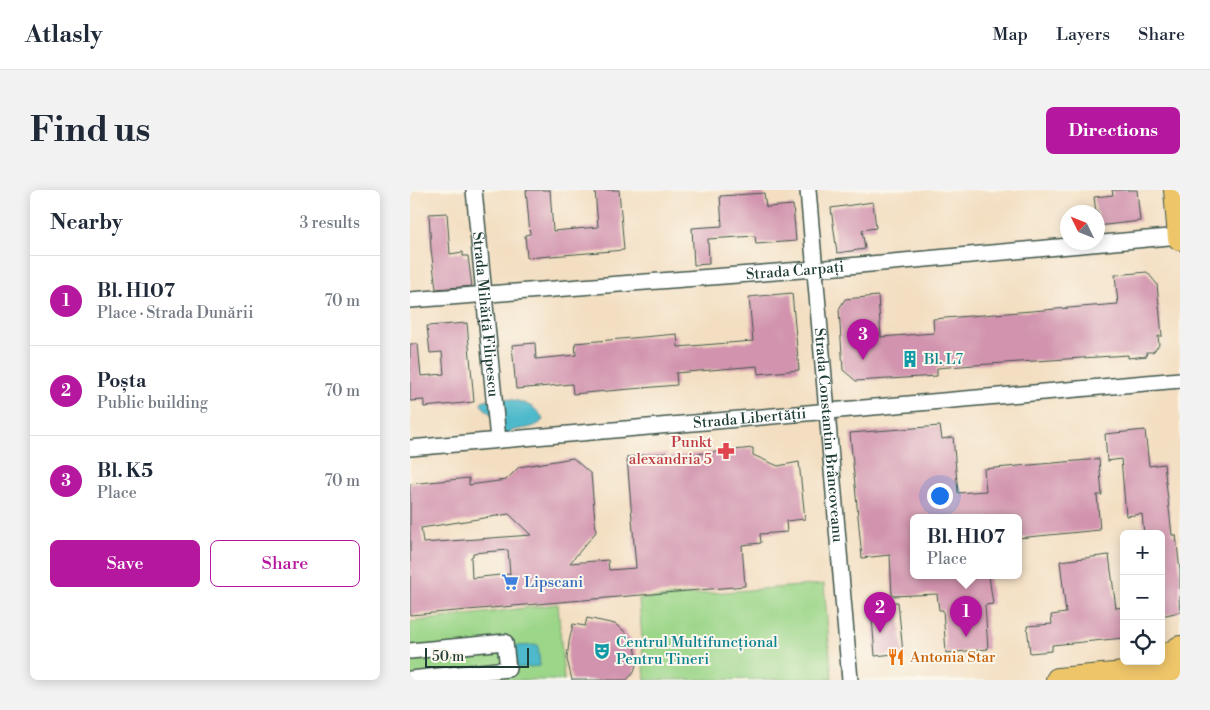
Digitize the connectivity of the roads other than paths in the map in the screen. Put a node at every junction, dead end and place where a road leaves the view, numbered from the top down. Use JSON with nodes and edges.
{"nodes":[{"id":1,"x":474,"y":190,"type":"edge"},
{"id":2,"x":808,"y":190,"type":"edge"},
{"id":3,"x":1176,"y":190,"type":"edge"},
{"id":4,"x":1180,"y":237,"type":"edge"},
{"id":5,"x":815,"y":269,"type":"junction"},
{"id":6,"x":484,"y":294,"type":"junction"},
{"id":7,"x":410,"y":300,"type":"edge"},
{"id":8,"x":1180,"y":380,"type":"edge"},
{"id":9,"x":828,"y":411,"type":"junction"},
{"id":10,"x":498,"y":440,"type":"junction"},
{"id":11,"x":410,"y":448,"type":"edge"},
{"id":12,"x":1180,"y":648,"type":"edge"},
{"id":13,"x":410,"y":651,"type":"edge"},
{"id":14,"x":1165,"y":658,"type":"edge"},
{"id":15,"x":1153,"y":665,"type":"edge"},
{"id":16,"x":1180,"y":669,"type":"edge"},
{"id":17,"x":1136,"y":673,"type":"junction"},
{"id":18,"x":410,"y":679,"type":"edge"},
{"id":19,"x":850,"y":680,"type":"edge"},
{"id":20,"x":1058,"y":680,"type":"edge"}],
"edges":[{"from":1,"to":6,"type":"street","name":"Strada Mihăiță Filipescu"},
{"from":2,"to":5,"type":"street","name":"Strada Constantin Brâncoveanu"},
{"from":3,"to":4,"type":"main road"},
{"from":4,"to":5,"type":"street","name":"Strada Carpați"},
{"from":5,"to":6,"type":"street","name":"Strada Carpați"},
{"from":5,"to":9,"type":"street","name":"Strada Constantin Brâncoveanu"},
{"from":6,"to":7,"type":"street","name":"Strada Carpați"},
{"from":6,"to":10,"type":"street","name":"Strada Mihăiță Filipescu"},
{"from":8,"to":9,"type":"street","name":"Strada Libertății"},
{"from":9,"to":10,"type":"street","name":"Strada Libertății"},
{"from":9,"to":19,"type":"street","name":"Strada Constantin Brâncoveanu"},
{"from":10,"to":11,"type":"street","name":"Strada Libertății"},
{"from":12,"to":14,"type":"main road"},
{"from":13,"to":18,"type":"street"},
{"from":15,"to":17,"type":"main road"},
{"from":16,"to":17,"type":"main road"},
{"from":17,"to":20,"type":"main road"}]}
